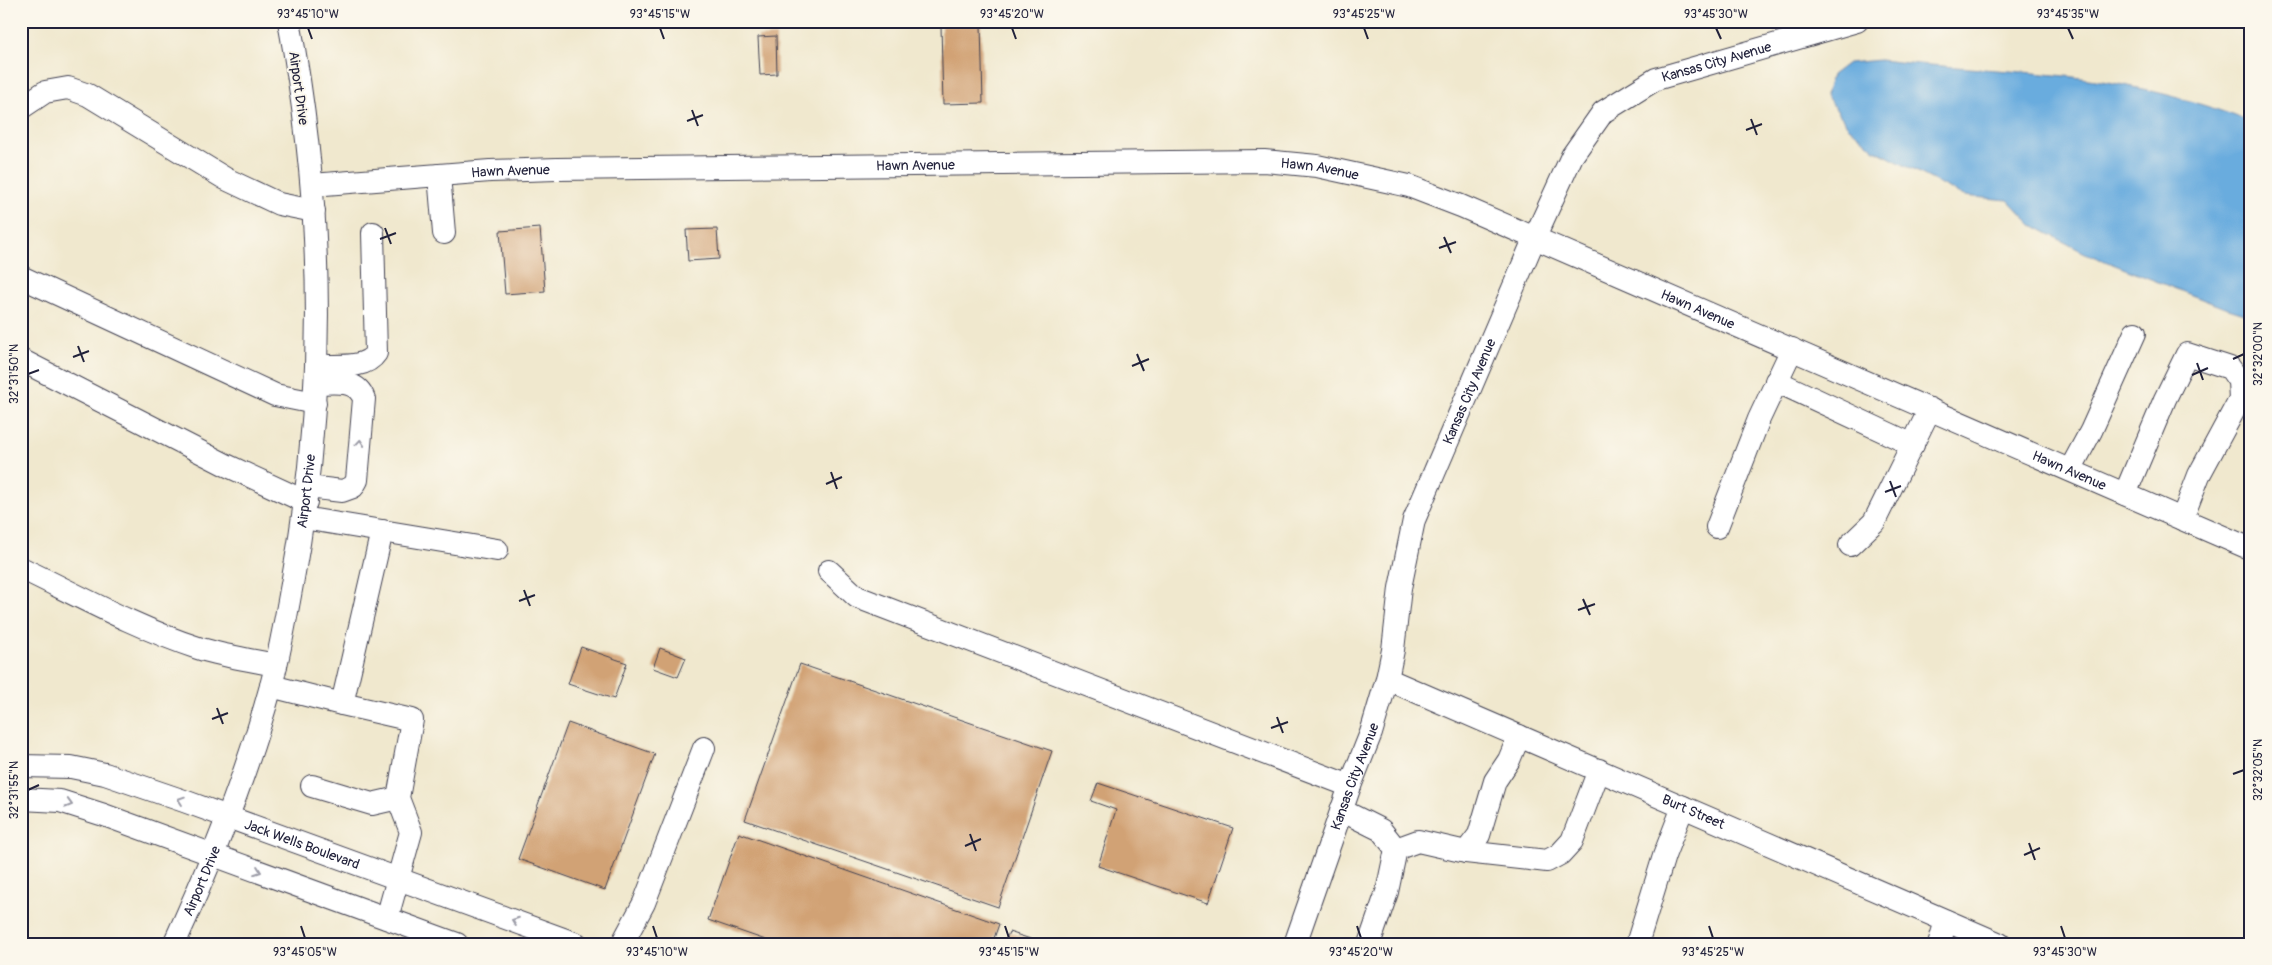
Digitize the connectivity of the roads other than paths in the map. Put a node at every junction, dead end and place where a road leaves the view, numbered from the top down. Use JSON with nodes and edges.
{"nodes":[{"id":1,"x":289,"y":21,"type":"edge"},
{"id":2,"x":1857,"y":21,"type":"edge"},
{"id":3,"x":21,"y":108,"type":"edge"},
{"id":4,"x":439,"y":175,"type":"junction"},
{"id":5,"x":312,"y":186,"type":"junction"},
{"id":6,"x":314,"y":211,"type":"junction"},
{"id":7,"x":373,"y":233,"type":"dead end"},
{"id":8,"x":444,"y":233,"type":"dead end"},
{"id":9,"x":1535,"y":237,"type":"junction"},
{"id":10,"x":21,"y":277,"type":"edge"},
{"id":11,"x":2135,"y":333,"type":"dead end"},
{"id":12,"x":1792,"y":349,"type":"junction"},
{"id":13,"x":21,"y":360,"type":"edge"},
{"id":14,"x":1776,"y":382,"type":"junction"},
{"id":15,"x":316,"y":384,"type":"junction"},
{"id":16,"x":1930,"y":409,"type":"junction"},
{"id":17,"x":1913,"y":444,"type":"junction"},
{"id":18,"x":2070,"y":470,"type":"junction"},
{"id":19,"x":2124,"y":494,"type":"junction"},
{"id":20,"x":306,"y":502,"type":"junction"},
{"id":21,"x":2182,"y":519,"type":"junction"},
{"id":22,"x":1717,"y":527,"type":"dead end"},
{"id":23,"x":382,"y":531,"type":"junction"},
{"id":24,"x":1850,"y":545,"type":"dead end"},
{"id":25,"x":2251,"y":548,"type":"edge"},
{"id":26,"x":497,"y":550,"type":"dead end"},
{"id":27,"x":21,"y":568,"type":"edge"},
{"id":28,"x":829,"y":571,"type":"dead end"},
{"id":29,"x":273,"y":675,"type":"junction"},
{"id":30,"x":1387,"y":678,"type":"junction"},
{"id":31,"x":342,"y":704,"type":"junction"},
{"id":32,"x":1519,"y":736,"type":"junction"},
{"id":33,"x":704,"y":748,"type":"dead end"},
{"id":34,"x":21,"y":766,"type":"edge"},
{"id":35,"x":1599,"y":770,"type":"junction"},
{"id":36,"x":312,"y":786,"type":"dead end"},
{"id":37,"x":1350,"y":786,"type":"junction"},
{"id":38,"x":398,"y":798,"type":"junction"},
{"id":39,"x":21,"y":799,"type":"edge"},
{"id":40,"x":1683,"y":807,"type":"junction"},
{"id":41,"x":1342,"y":810,"type":"junction"},
{"id":42,"x":227,"y":816,"type":"junction"},
{"id":43,"x":1396,"y":849,"type":"junction"},
{"id":44,"x":1466,"y":852,"type":"junction"},
{"id":45,"x":212,"y":854,"type":"junction"},
{"id":46,"x":397,"y":878,"type":"junction"},
{"id":47,"x":387,"y":918,"type":"junction"},
{"id":48,"x":1946,"y":921,"type":"junction"},
{"id":49,"x":174,"y":944,"type":"edge"},
{"id":50,"x":457,"y":944,"type":"edge"},
{"id":51,"x":577,"y":944,"type":"edge"},
{"id":52,"x":622,"y":944,"type":"edge"},
{"id":53,"x":1295,"y":944,"type":"edge"},
{"id":54,"x":1370,"y":944,"type":"edge"},
{"id":55,"x":1637,"y":944,"type":"edge"},
{"id":56,"x":1939,"y":944,"type":"edge"},
{"id":57,"x":2000,"y":944,"type":"edge"}],
"edges":[{"from":1,"to":5,"type":"street","name":"Airport Drive"},
{"from":2,"to":9,"type":"street","name":"Kansas City Avenue"},
{"from":3,"to":6,"type":"street"},
{"from":4,"to":5,"type":"street","name":"Hawn Avenue"},
{"from":4,"to":8,"type":"street"},
{"from":4,"to":9,"type":"street","name":"Hawn Avenue"},
{"from":5,"to":6,"type":"street","name":"Airport Drive"},
{"from":6,"to":15,"type":"street","name":"Airport Drive"},
{"from":7,"to":15,"type":"street"},
{"from":9,"to":12,"type":"street","name":"Hawn Avenue"},
{"from":9,"to":30,"type":"street","name":"Kansas City Avenue"},
{"from":10,"to":15,"type":"street"},
{"from":11,"to":18,"type":"street"},
{"from":12,"to":14,"type":"street"},
{"from":12,"to":16,"type":"street","name":"Hawn Avenue"},
{"from":13,"to":20,"type":"street"},
{"from":14,"to":17,"type":"street"},
{"from":14,"to":22,"type":"street"},
{"from":15,"to":20,"type":"street","name":"Airport Drive"},
{"from":20,"to":15,"type":"street","one_way":true},
{"from":16,"to":17,"type":"street"},
{"from":16,"to":18,"type":"street","name":"Hawn Avenue"},
{"from":17,"to":24,"type":"street"},
{"from":18,"to":19,"type":"street","name":"Hawn Avenue"},
{"from":19,"to":21,"type":"street","name":"Hawn Avenue"},
{"from":19,"to":21,"type":"street"},
{"from":20,"to":23,"type":"street"},
{"from":20,"to":29,"type":"street","name":"Airport Drive"},
{"from":21,"to":25,"type":"street","name":"Hawn Avenue"},
{"from":23,"to":26,"type":"street"},
{"from":23,"to":31,"type":"street"},
{"from":27,"to":29,"type":"street"},
{"from":28,"to":37,"type":"street"},
{"from":29,"to":31,"type":"street"},
{"from":29,"to":42,"type":"street","name":"Airport Drive"},
{"from":30,"to":32,"type":"street","name":"Burt Street"},
{"from":30,"to":37,"type":"street","name":"Kansas City Avenue"},
{"from":31,"to":38,"type":"street"},
{"from":32,"to":35,"type":"street","name":"Burt Street"},
{"from":32,"to":44,"type":"street"},
{"from":33,"to":52,"type":"street"},
{"from":42,"to":34,"type":"street","name":"Jack Wells Boulevard","one_way":true},
{"from":35,"to":40,"type":"street","name":"Burt Street"},
{"from":35,"to":44,"type":"street"},
{"from":36,"to":38,"type":"street"},
{"from":37,"to":41,"type":"street","name":"Kansas City Avenue"},
{"from":38,"to":46,"type":"street"},
{"from":39,"to":45,"type":"street","one_way":true},
{"from":40,"to":48,"type":"street","name":"Burt Street"},
{"from":40,"to":55,"type":"street"},
{"from":41,"to":43,"type":"street"},
{"from":41,"to":53,"type":"street","name":"Kansas City Avenue"},
{"from":42,"to":45,"type":"street","name":"Airport Drive"},
{"from":42,"to":46,"type":"street","name":"Jack Wells Boulevard"},
{"from":43,"to":44,"type":"street"},
{"from":43,"to":54,"type":"street"},
{"from":45,"to":47,"type":"street","one_way":true},
{"from":45,"to":49,"type":"street","name":"Airport Drive"},
{"from":46,"to":47,"type":"street"},
{"from":51,"to":46,"type":"street","name":"Jack Wells Boulevard","one_way":true},
{"from":47,"to":50,"type":"street"},
{"from":48,"to":56,"type":"street"},
{"from":48,"to":57,"type":"street","name":"Burt Street"}]}
